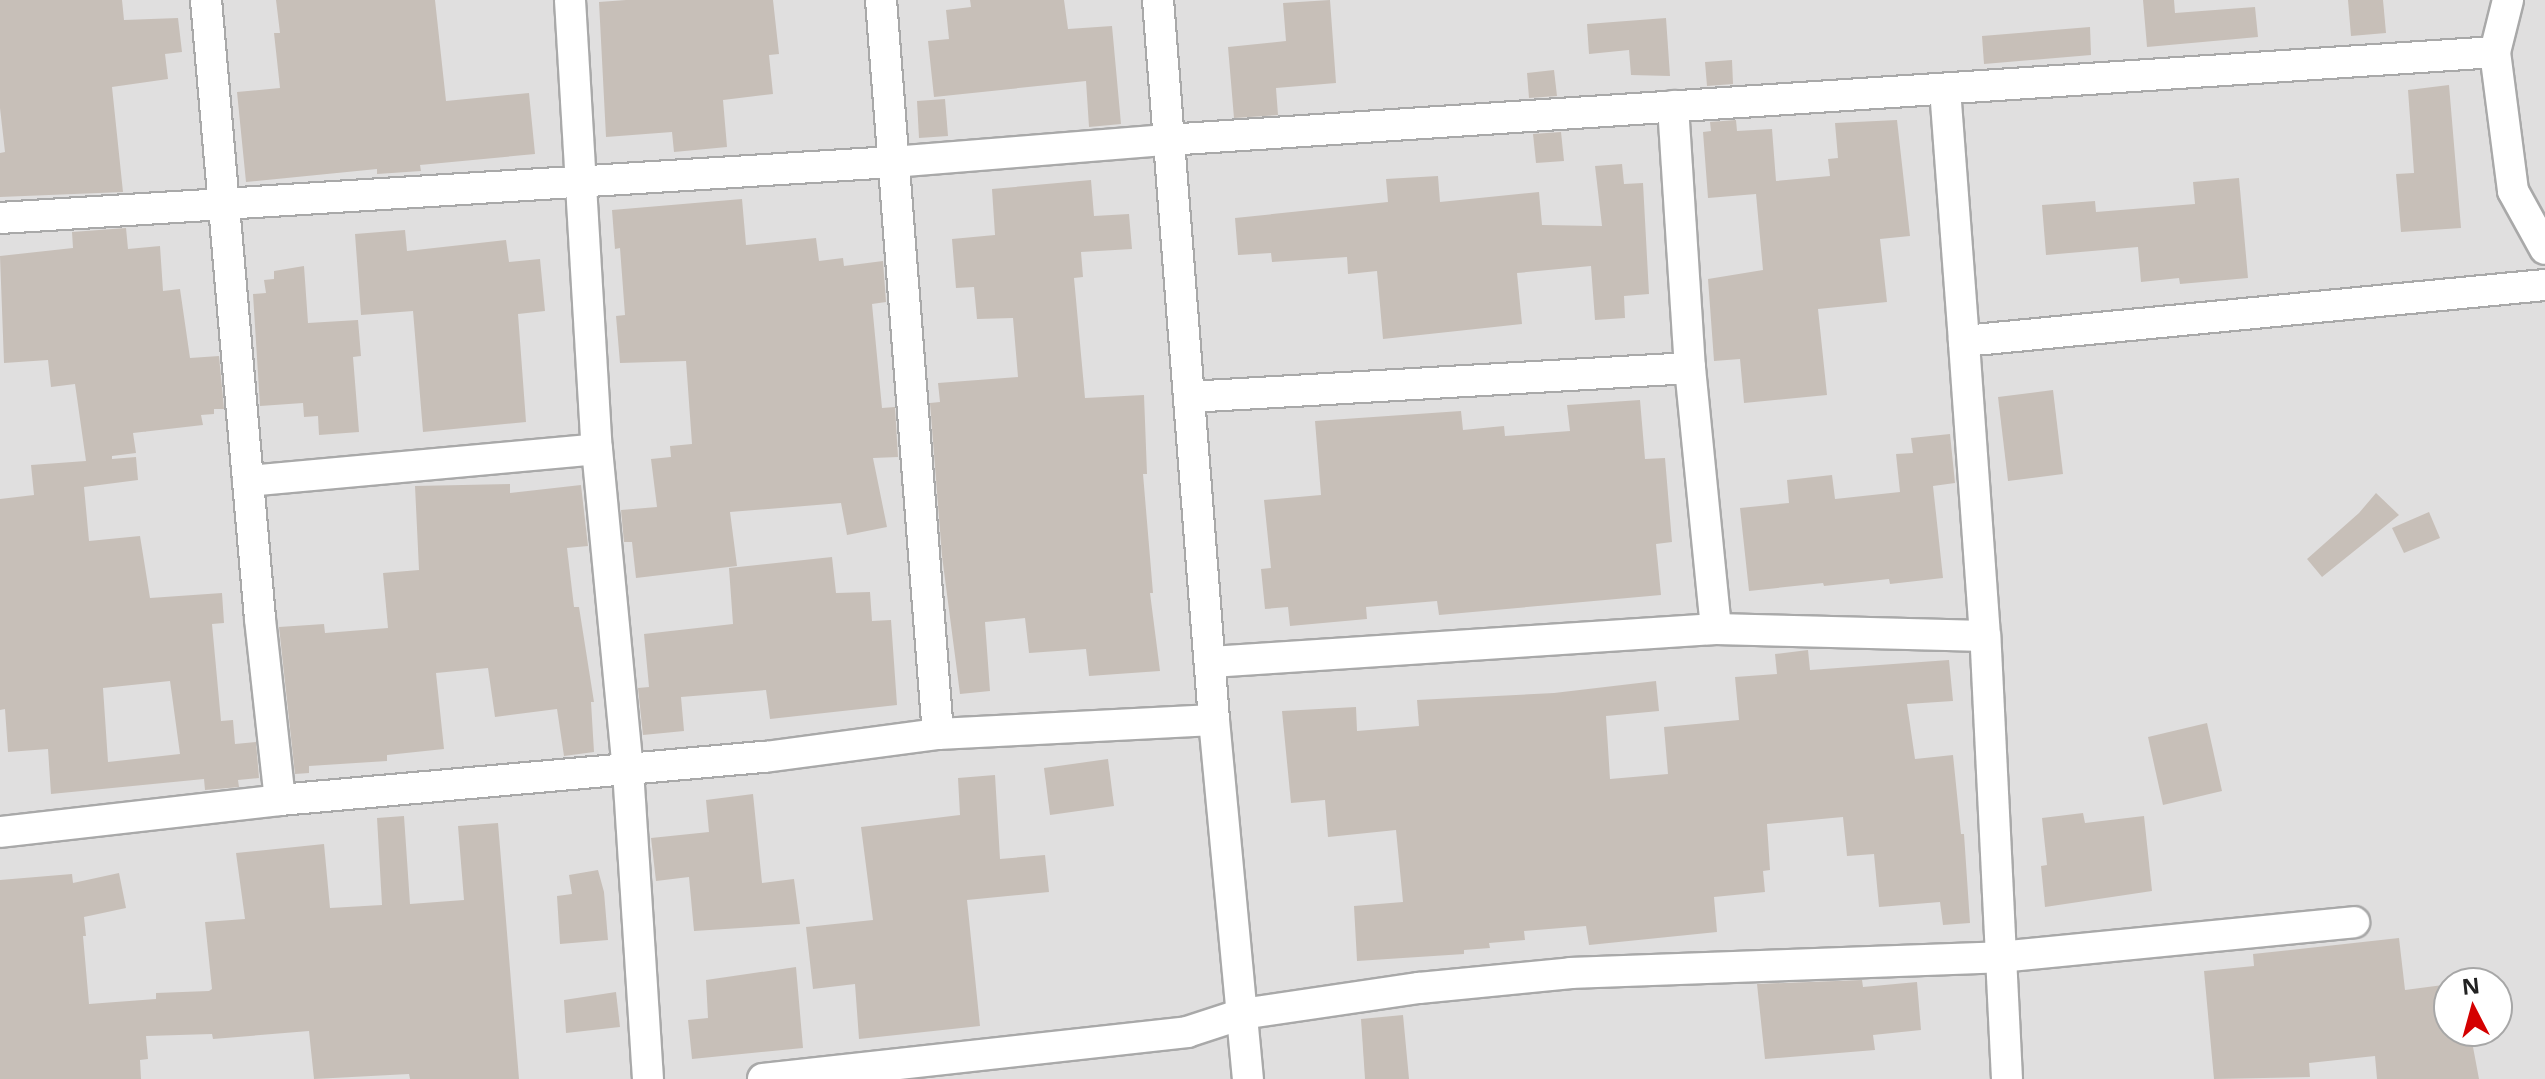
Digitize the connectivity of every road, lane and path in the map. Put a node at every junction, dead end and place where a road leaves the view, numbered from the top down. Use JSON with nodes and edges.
{"nodes":[{"id":1,"x":206,"y":0,"type":"edge"},
{"id":2,"x":570,"y":0,"type":"edge"},
{"id":3,"x":881,"y":0,"type":"edge"},
{"id":4,"x":1158,"y":0,"type":"edge"},
{"id":5,"x":2508,"y":0,"type":"edge"},
{"id":6,"x":2495,"y":52,"type":"junction"},
{"id":7,"x":1945,"y":89,"type":"junction"},
{"id":8,"x":1673,"y":106,"type":"junction"},
{"id":9,"x":1167,"y":140,"type":"junction"},
{"id":10,"x":892,"y":162,"type":"junction"},
{"id":11,"x":581,"y":182,"type":"junction"},
{"id":12,"x":222,"y":202,"type":"junction"},
{"id":13,"x":0,"y":218,"type":"edge"},
{"id":14,"x":2545,"y":249,"type":"edge"},
{"id":15,"x":2545,"y":285,"type":"edge"},
{"id":16,"x":1964,"y":341,"type":"junction"},
{"id":17,"x":1690,"y":368,"type":"junction"},
{"id":18,"x":1189,"y":397,"type":"junction"},
{"id":19,"x":597,"y":449,"type":"junction"},
{"id":20,"x":248,"y":481,"type":"junction"},
{"id":21,"x":1716,"y":629,"type":"junction"},
{"id":22,"x":1985,"y":636,"type":"junction"},
{"id":23,"x":1211,"y":662,"type":"junction"},
{"id":24,"x":1214,"y":720,"type":"junction"},
{"id":25,"x":938,"y":734,"type":"junction"},
{"id":26,"x":628,"y":770,"type":"junction"},
{"id":27,"x":280,"y":800,"type":"junction"},
{"id":28,"x":0,"y":832,"type":"edge"},
{"id":29,"x":2354,"y":922,"type":"dead end"},
{"id":30,"x":1999,"y":957,"type":"junction"},
{"id":31,"x":1242,"y":1014,"type":"junction"},
{"id":32,"x":648,"y":1079,"type":"edge"},
{"id":33,"x":763,"y":1079,"type":"edge"},
{"id":34,"x":1248,"y":1079,"type":"edge"},
{"id":35,"x":2007,"y":1079,"type":"edge"}],
"edges":[{"from":1,"to":12,"type":"street"},
{"from":2,"to":11,"type":"street"},
{"from":3,"to":10,"type":"street"},
{"from":4,"to":9,"type":"street"},
{"from":5,"to":6,"type":"street"},
{"from":6,"to":7,"type":"street"},
{"from":6,"to":14,"type":"street"},
{"from":7,"to":8,"type":"street"},
{"from":7,"to":16,"type":"street"},
{"from":8,"to":9,"type":"street"},
{"from":8,"to":17,"type":"street"},
{"from":9,"to":10,"type":"street"},
{"from":9,"to":18,"type":"street"},
{"from":10,"to":11,"type":"street"},
{"from":10,"to":25,"type":"street"},
{"from":11,"to":12,"type":"street"},
{"from":11,"to":19,"type":"street"},
{"from":12,"to":13,"type":"street"},
{"from":12,"to":20,"type":"street"},
{"from":15,"to":16,"type":"street"},
{"from":16,"to":22,"type":"street"},
{"from":17,"to":18,"type":"street"},
{"from":17,"to":21,"type":"street"},
{"from":18,"to":23,"type":"street"},
{"from":19,"to":20,"type":"street"},
{"from":19,"to":26,"type":"street"},
{"from":20,"to":27,"type":"street"},
{"from":21,"to":22,"type":"street"},
{"from":21,"to":23,"type":"street"},
{"from":22,"to":30,"type":"street"},
{"from":23,"to":24,"type":"street"},
{"from":24,"to":25,"type":"street"},
{"from":24,"to":31,"type":"street"},
{"from":25,"to":26,"type":"street"},
{"from":26,"to":27,"type":"street"},
{"from":26,"to":32,"type":"street"},
{"from":27,"to":28,"type":"street"},
{"from":29,"to":30,"type":"street"},
{"from":30,"to":31,"type":"street"},
{"from":30,"to":35,"type":"street"},
{"from":31,"to":33,"type":"street"},
{"from":31,"to":34,"type":"street"}]}
